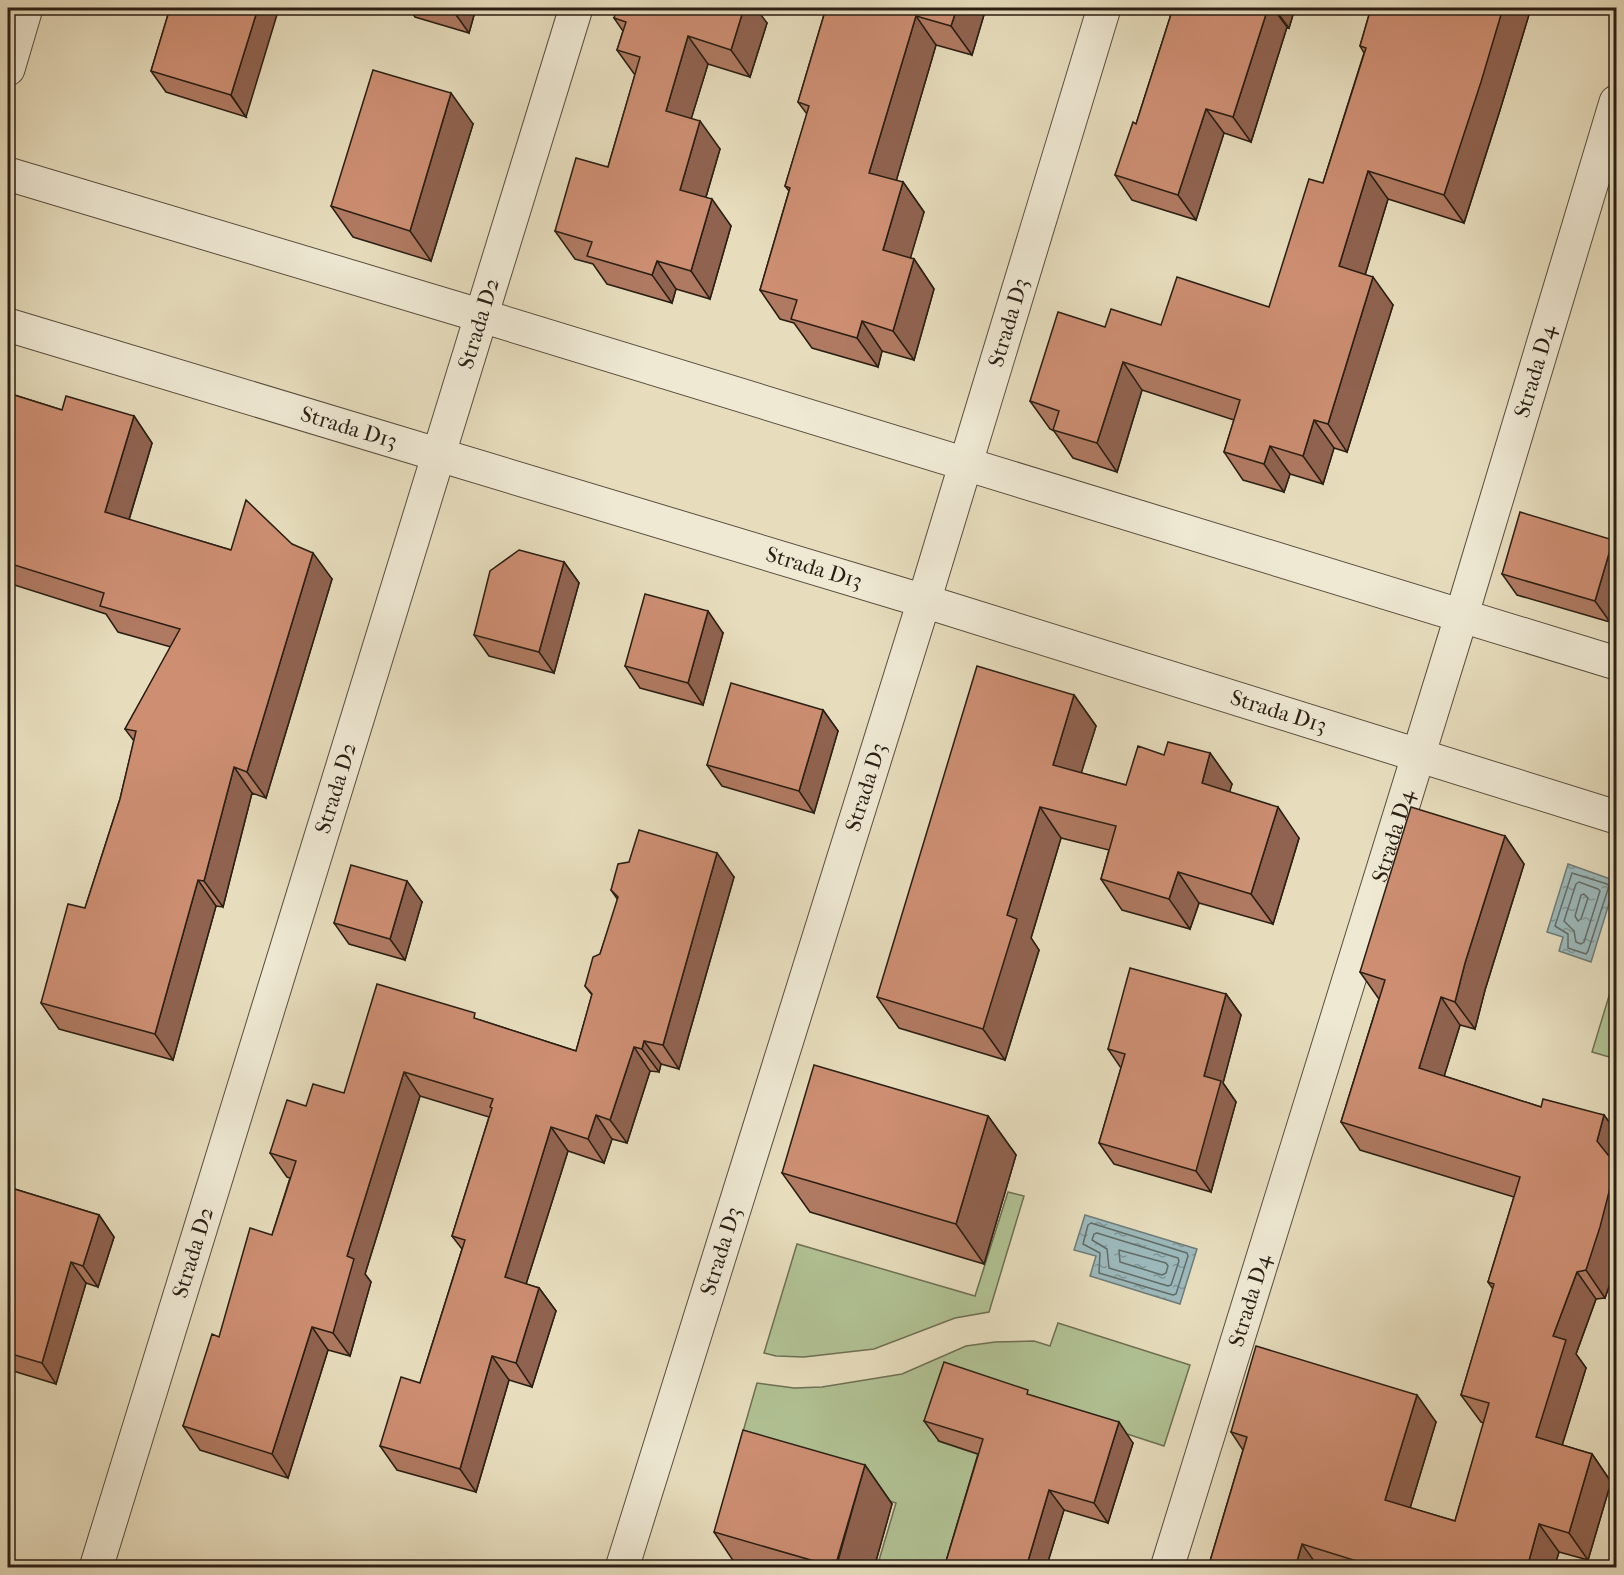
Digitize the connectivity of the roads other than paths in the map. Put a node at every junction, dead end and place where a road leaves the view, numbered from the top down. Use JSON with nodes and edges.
{"nodes":[{"id":1,"x":26,"y":8,"type":"edge"},
{"id":2,"x":576,"y":8,"type":"edge"},
{"id":3,"x":1104,"y":8,"type":"edge"},
{"id":4,"x":8,"y":69,"type":"edge"},
{"id":5,"x":1617,"y":102,"type":"edge"},
{"id":6,"x":8,"y":174,"type":"edge"},
{"id":7,"x":482,"y":316,"type":"junction"},
{"id":8,"x":8,"y":325,"type":"edge"},
{"id":9,"x":439,"y":453,"type":"junction"},
{"id":10,"x":966,"y":463,"type":"junction"},
{"id":11,"x":924,"y":601,"type":"junction"},
{"id":12,"x":1462,"y":614,"type":"junction"},
{"id":13,"x":1617,"y":663,"type":"edge"},
{"id":14,"x":1419,"y":755,"type":"junction"},
{"id":15,"x":1617,"y":817,"type":"edge"},
{"id":16,"x":96,"y":1568,"type":"edge"},
{"id":17,"x":622,"y":1568,"type":"edge"},
{"id":18,"x":1167,"y":1568,"type":"edge"}],
"edges":[{"from":1,"to":4,"type":"street"},
{"from":2,"to":7,"type":"street","name":"Strada D2"},
{"from":3,"to":10,"type":"street","name":"Strada D3"},
{"from":5,"to":12,"type":"street","name":"Strada D4"},
{"from":6,"to":7,"type":"street"},
{"from":7,"to":9,"type":"street","name":"Strada D2"},
{"from":7,"to":10,"type":"street"},
{"from":8,"to":9,"type":"street","name":"Strada D13"},
{"from":9,"to":11,"type":"street","name":"Strada D13"},
{"from":9,"to":16,"type":"street","name":"Strada D2"},
{"from":10,"to":11,"type":"street","name":"Strada D3"},
{"from":10,"to":12,"type":"street"},
{"from":11,"to":14,"type":"street","name":"Strada D13"},
{"from":11,"to":17,"type":"street","name":"Strada D3"},
{"from":12,"to":13,"type":"street"},
{"from":12,"to":14,"type":"street","name":"Strada D4"},
{"from":14,"to":15,"type":"street","name":"Strada D13"},
{"from":14,"to":18,"type":"street","name":"Strada D4"}]}
